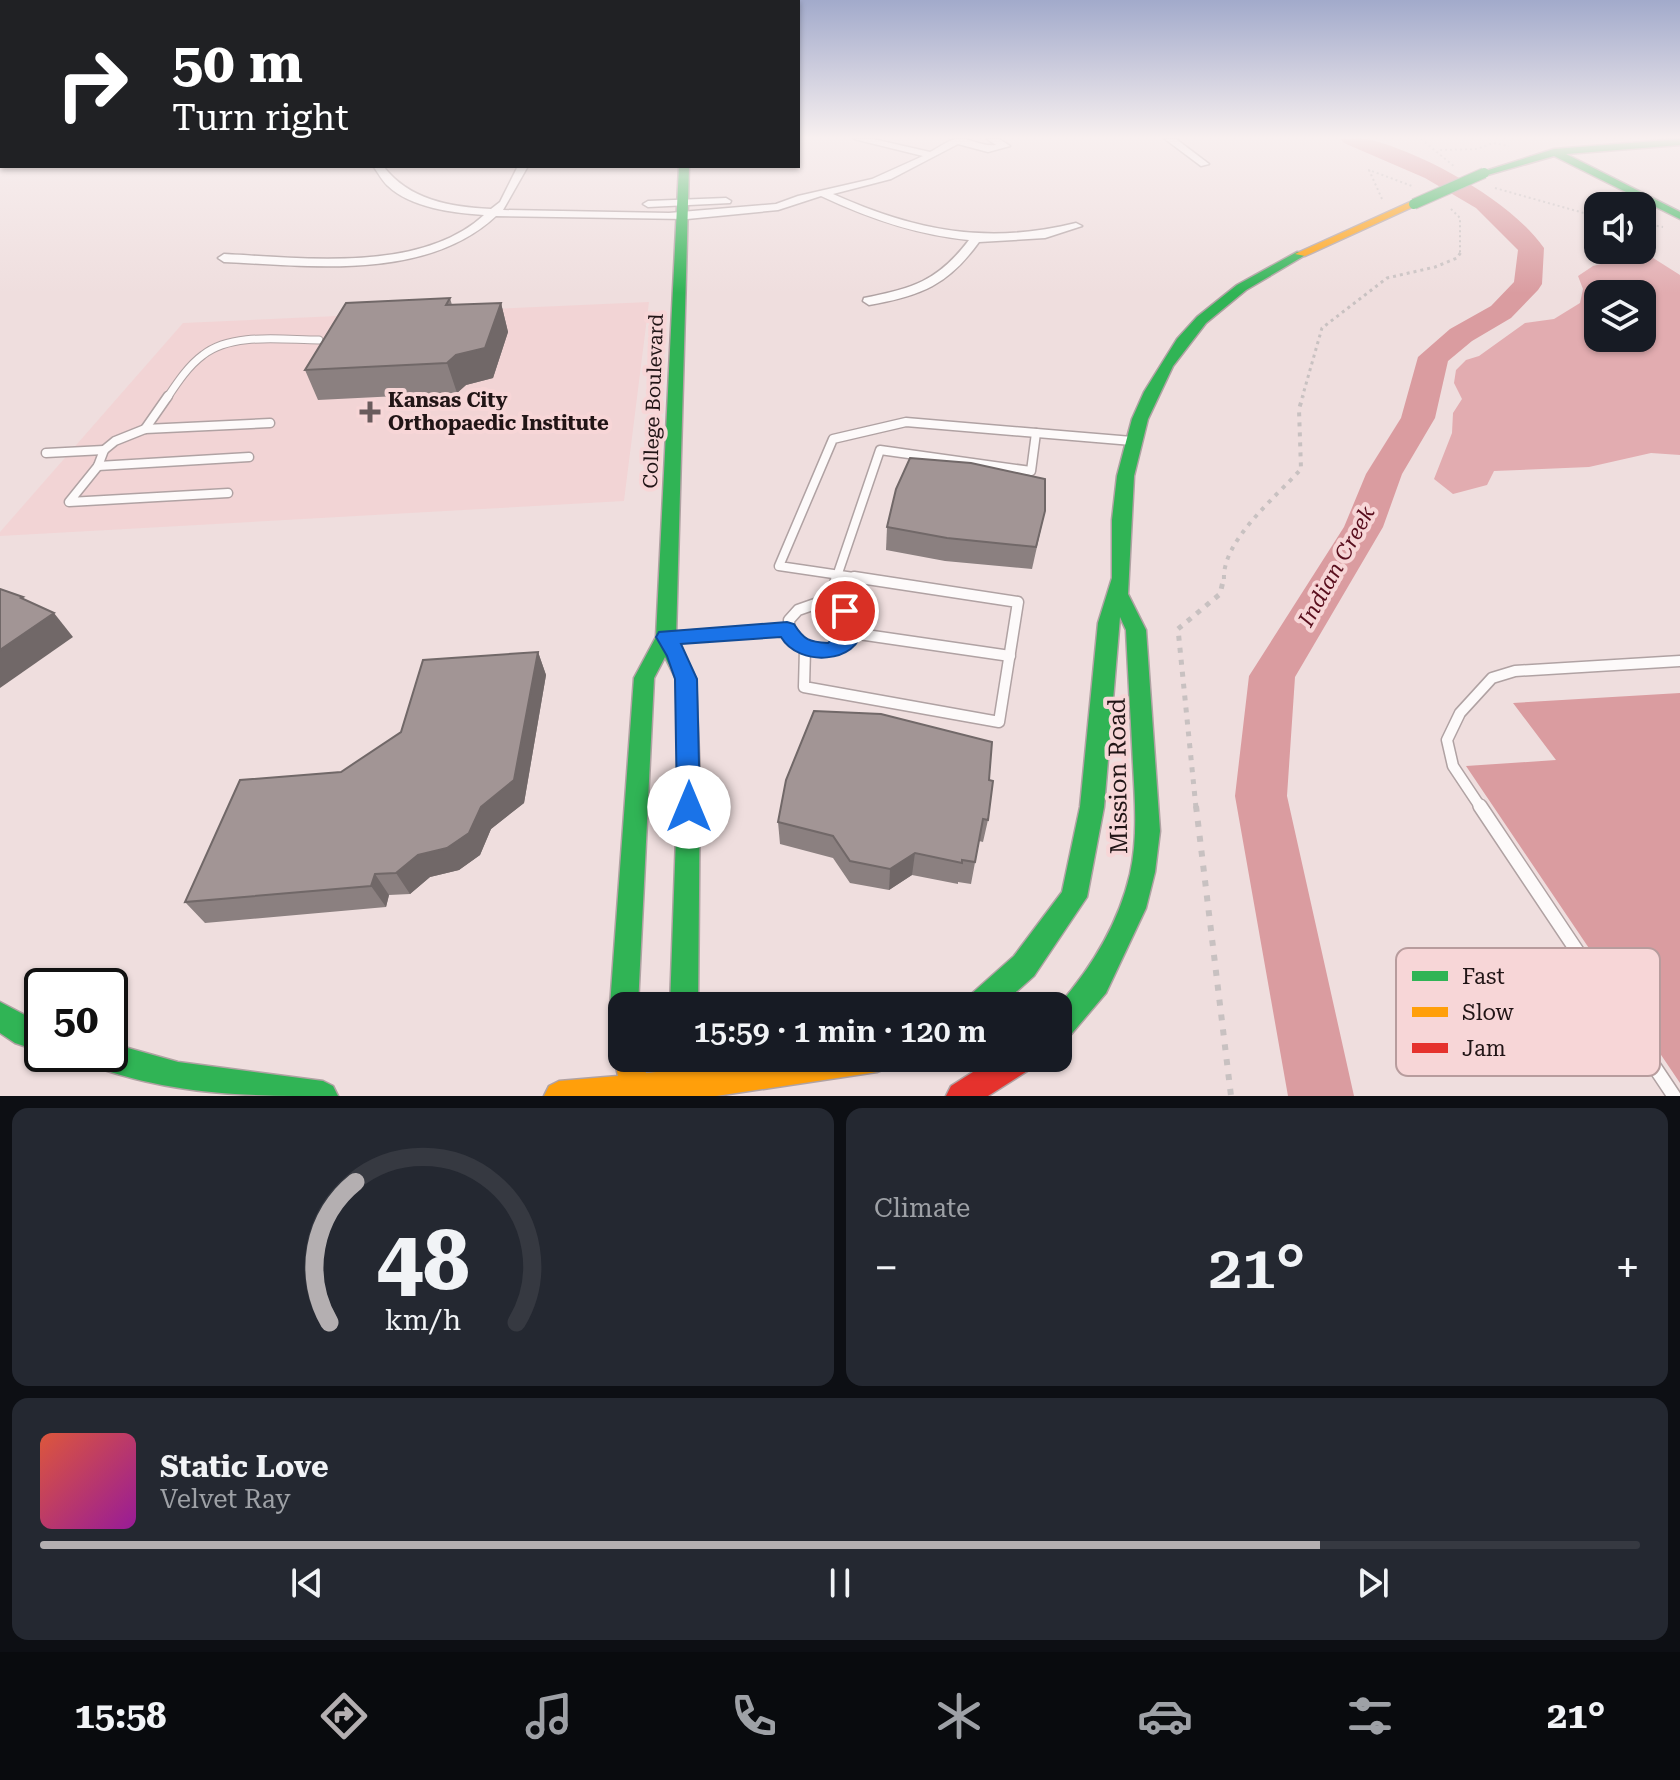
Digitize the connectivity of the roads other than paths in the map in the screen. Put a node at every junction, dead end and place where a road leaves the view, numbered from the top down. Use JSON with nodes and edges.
{"nodes":[{"id":1,"x":402,"y":190,"type":"edge"},
{"id":2,"x":510,"y":190,"type":"edge"},
{"id":3,"x":683,"y":190,"type":"edge"},
{"id":4,"x":838,"y":190,"type":"edge"},
{"id":5,"x":1445,"y":190,"type":"edge"},
{"id":6,"x":1619,"y":190,"type":"edge"},
{"id":7,"x":824,"y":194,"type":"junction"},
{"id":8,"x":682,"y":209,"type":"junction"},
{"id":9,"x":498,"y":214,"type":"junction"},
{"id":10,"x":1674,"y":222,"type":"edge"},
{"id":11,"x":1076,"y":226,"type":"dead end"},
{"id":12,"x":977,"y":237,"type":"junction"},
{"id":13,"x":224,"y":258,"type":"dead end"},
{"id":14,"x":869,"y":301,"type":"dead end"},
{"id":15,"x":319,"y":340,"type":"edge"},
{"id":16,"x":270,"y":423,"type":"dead end"},
{"id":17,"x":145,"y":429,"type":"junction"},
{"id":18,"x":866,"y":433,"type":"junction"},
{"id":19,"x":1036,"y":433,"type":"junction"},
{"id":20,"x":1132,"y":441,"type":"junction"},
{"id":21,"x":104,"y":450,"type":"junction"},
{"id":22,"x":880,"y":450,"type":"junction"},
{"id":23,"x":46,"y":453,"type":"dead end"},
{"id":24,"x":249,"y":457,"type":"dead end"},
{"id":25,"x":98,"y":466,"type":"junction"},
{"id":26,"x":228,"y":493,"type":"dead end"},
{"id":27,"x":836,"y":574,"type":"junction"},
{"id":28,"x":1121,"y":598,"type":"junction"},
{"id":29,"x":828,"y":604,"type":"junction"},
{"id":30,"x":787,"y":629,"type":"junction"},
{"id":31,"x":852,"y":633,"type":"junction"},
{"id":32,"x":666,"y":637,"type":"junction"},
{"id":33,"x":805,"y":649,"type":"junction"},
{"id":34,"x":1010,"y":656,"type":"junction"},
{"id":35,"x":1680,"y":661,"type":"edge"},
{"id":36,"x":1575,"y":948,"type":"edge"},
{"id":37,"x":625,"y":992,"type":"edge"},
{"id":38,"x":684,"y":992,"type":"edge"},
{"id":39,"x":995,"y":992,"type":"edge"},
{"id":40,"x":1072,"y":1011,"type":"edge"},
{"id":41,"x":0,"y":1016,"type":"edge"},
{"id":42,"x":24,"y":1032,"type":"edge"},
{"id":43,"x":128,"y":1063,"type":"edge"},
{"id":44,"x":631,"y":1072,"type":"edge"},
{"id":45,"x":671,"y":1072,"type":"edge"},
{"id":46,"x":786,"y":1072,"type":"edge"},
{"id":47,"x":1000,"y":1072,"type":"edge"},
{"id":48,"x":1660,"y":1075,"type":"edge"},
{"id":49,"x":636,"y":1092,"type":"edge"},
{"id":50,"x":662,"y":1092,"type":"edge"},
{"id":51,"x":323,"y":1096,"type":"edge"},
{"id":52,"x":559,"y":1096,"type":"edge"},
{"id":53,"x":961,"y":1096,"type":"edge"},
{"id":54,"x":1674,"y":1096,"type":"edge"}],
"edges":[{"from":1,"to":9,"type":"street"},
{"from":2,"to":9,"type":"street"},
{"from":3,"to":8,"type":"main road","name":"College Boulevard"},
{"from":4,"to":7,"type":"street"},
{"from":5,"to":20,"type":"main road","name":"Mission Road","bridge":true},
{"from":6,"to":10,"type":"main road"},
{"from":7,"to":8,"type":"street"},
{"from":7,"to":12,"type":"street"},
{"from":8,"to":9,"type":"street"},
{"from":8,"to":32,"type":"main road","name":"College Boulevard"},
{"from":9,"to":13,"type":"street"},
{"from":11,"to":12,"type":"street"},
{"from":12,"to":14,"type":"street"},
{"from":15,"to":17,"type":"lane"},
{"from":16,"to":17,"type":"lane"},
{"from":17,"to":21,"type":"lane"},
{"from":18,"to":19,"type":"lane"},
{"from":18,"to":22,"type":"lane"},
{"from":18,"to":27,"type":"lane"},
{"from":19,"to":20,"type":"lane"},
{"from":19,"to":22,"type":"lane"},
{"from":20,"to":28,"type":"main road","name":"Mission Road"},
{"from":21,"to":23,"type":"lane"},
{"from":21,"to":25,"type":"lane"},
{"from":22,"to":27,"type":"lane"},
{"from":24,"to":25,"type":"lane"},
{"from":25,"to":26,"type":"lane"},
{"from":27,"to":29,"type":"lane"},
{"from":27,"to":34,"type":"lane"},
{"from":28,"to":39,"type":"main road","name":"Mission Road"},
{"from":28,"to":40,"type":"main road","name":"Mission Road"},
{"from":29,"to":30,"type":"lane"},
{"from":29,"to":31,"type":"lane"},
{"from":30,"to":32,"type":"lane"},
{"from":30,"to":33,"type":"lane"},
{"from":31,"to":33,"type":"lane"},
{"from":31,"to":34,"type":"lane"},
{"from":32,"to":37,"type":"main road","name":"College Boulevard"},
{"from":32,"to":38,"type":"main road","name":"College Boulevard"},
{"from":33,"to":34,"type":"lane"},
{"from":35,"to":36,"type":"lane"},
{"from":41,"to":42,"type":"main road"},
{"from":43,"to":51,"type":"main road"},
{"from":44,"to":49,"type":"main road"},
{"from":45,"to":50,"type":"main road"},
{"from":46,"to":50,"type":"main road"},
{"from":47,"to":53,"type":"main road"},
{"from":48,"to":54,"type":"lane"},
{"from":49,"to":50,"type":"main road"},
{"from":49,"to":52,"type":"main road"}]}
